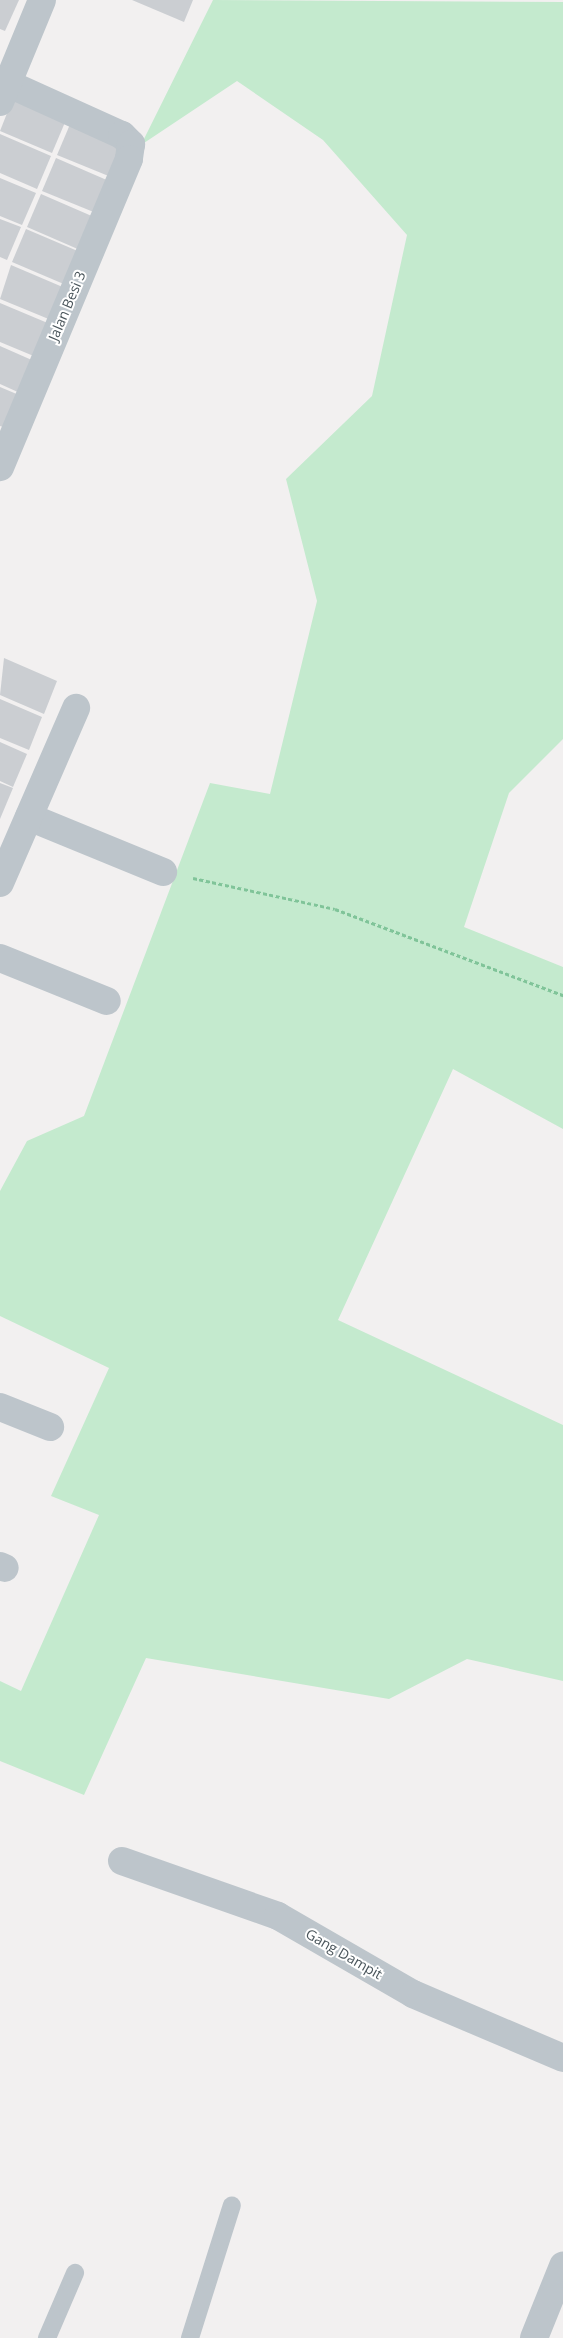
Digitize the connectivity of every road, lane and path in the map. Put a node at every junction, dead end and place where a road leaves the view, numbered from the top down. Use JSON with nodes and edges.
{"nodes":[{"id":1,"x":42,"y":0,"type":"edge"},
{"id":2,"x":3,"y":88,"type":"edge"},
{"id":3,"x":0,"y":467,"type":"edge"},
{"id":4,"x":76,"y":708,"type":"dead end"},
{"id":5,"x":28,"y":817,"type":"junction"},
{"id":6,"x":163,"y":872,"type":"joint"},
{"id":7,"x":0,"y":883,"type":"edge"},
{"id":8,"x":0,"y":958,"type":"edge"},
{"id":9,"x":563,"y":995,"type":"edge"},
{"id":10,"x":107,"y":1001,"type":"dead end"},
{"id":11,"x":0,"y":1407,"type":"edge"},
{"id":12,"x":50,"y":1427,"type":"dead end"},
{"id":13,"x":122,"y":1861,"type":"dead end"},
{"id":14,"x":563,"y":2058,"type":"edge"},
{"id":15,"x":232,"y":2205,"type":"dead end"},
{"id":16,"x":563,"y":2266,"type":"edge"},
{"id":17,"x":75,"y":2273,"type":"dead end"},
{"id":18,"x":48,"y":2338,"type":"edge"},
{"id":19,"x":190,"y":2338,"type":"edge"},
{"id":20,"x":534,"y":2338,"type":"edge"}],
"edges":[{"from":1,"to":2,"type":"street"},
{"from":2,"to":3,"type":"street","name":"Jalan Besi 3"},
{"from":4,"to":5,"type":"street"},
{"from":5,"to":6,"type":"street"},
{"from":5,"to":7,"type":"street"},
{"from":6,"to":9,"type":"path"},
{"from":8,"to":10,"type":"street"},
{"from":11,"to":12,"type":"street"},
{"from":13,"to":14,"type":"street","name":"Gang Dampit"},
{"from":15,"to":19,"type":"lane"},
{"from":16,"to":20,"type":"street"},
{"from":17,"to":18,"type":"lane"}]}
